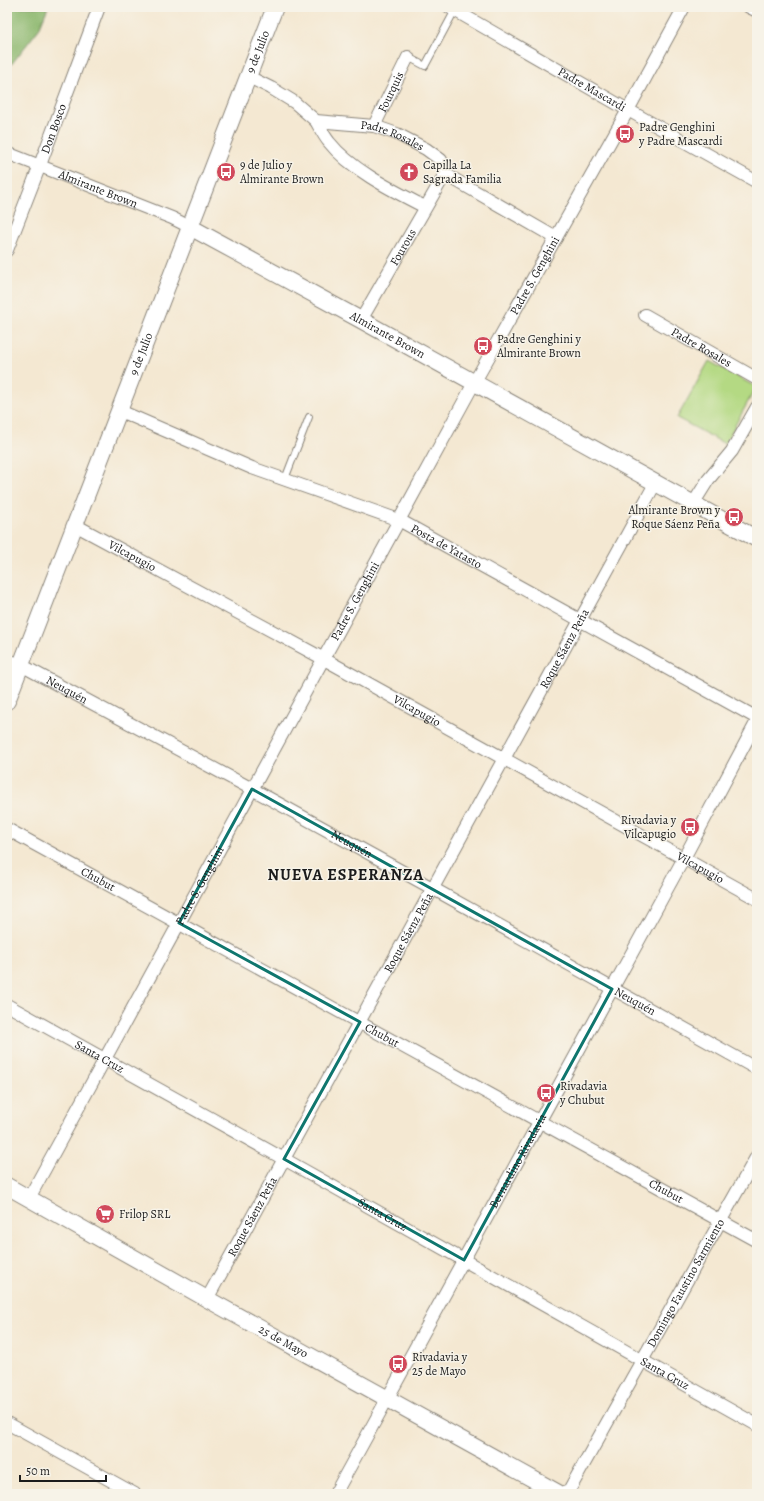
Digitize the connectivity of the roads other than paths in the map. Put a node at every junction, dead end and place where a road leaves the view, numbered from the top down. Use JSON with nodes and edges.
{"nodes":[{"id":1,"x":99,"y":7,"type":"edge"},
{"id":2,"x":276,"y":7,"type":"edge"},
{"id":3,"x":684,"y":7,"type":"edge"},
{"id":4,"x":750,"y":7,"type":"edge"},
{"id":5,"x":452,"y":9,"type":"edge"},
{"id":6,"x":757,"y":11,"type":"edge"},
{"id":7,"x":408,"y":57,"type":"joint"},
{"id":8,"x":249,"y":77,"type":"junction"},
{"id":9,"x":628,"y":110,"type":"junction"},
{"id":10,"x":316,"y":121,"type":"junction"},
{"id":11,"x":374,"y":126,"type":"junction"},
{"id":12,"x":7,"y":153,"type":"edge"},
{"id":13,"x":40,"y":165,"type":"junction"},
{"id":14,"x":445,"y":174,"type":"junction"},
{"id":15,"x":757,"y":182,"type":"edge"},
{"id":16,"x":425,"y":207,"type":"junction"},
{"id":17,"x":190,"y":228,"type":"junction"},
{"id":18,"x":556,"y":238,"type":"junction"},
{"id":19,"x":7,"y":250,"type":"edge"},
{"id":20,"x":646,"y":315,"type":"dead end"},
{"id":21,"x":361,"y":320,"type":"junction"},
{"id":22,"x":757,"y":379,"type":"edge"},
{"id":23,"x":474,"y":383,"type":"junction"},
{"id":24,"x":757,"y":407,"type":"edge"},
{"id":25,"x":120,"y":411,"type":"junction"},
{"id":26,"x":310,"y":417,"type":"dead end"},
{"id":27,"x":285,"y":479,"type":"junction"},
{"id":28,"x":656,"y":482,"type":"junction"},
{"id":29,"x":693,"y":504,"type":"junction"},
{"id":30,"x":399,"y":520,"type":"junction"},
{"id":31,"x":75,"y":525,"type":"junction"},
{"id":32,"x":757,"y":539,"type":"edge"},
{"id":33,"x":580,"y":620,"type":"junction"},
{"id":34,"x":324,"y":659,"type":"junction"},
{"id":35,"x":14,"y":663,"type":"edge"},
{"id":36,"x":7,"y":701,"type":"edge"},
{"id":37,"x":757,"y":718,"type":"edge"},
{"id":38,"x":757,"y":721,"type":"edge"},
{"id":39,"x":504,"y":759,"type":"junction"},
{"id":40,"x":252,"y":789,"type":"junction"},
{"id":41,"x":7,"y":829,"type":"edge"},
{"id":42,"x":684,"y":858,"type":"junction"},
{"id":43,"x":432,"y":888,"type":"junction"},
{"id":44,"x":757,"y":899,"type":"edge"},
{"id":45,"x":179,"y":923,"type":"junction"},
{"id":46,"x":612,"y":989,"type":"junction"},
{"id":47,"x":7,"y":1005,"type":"edge"},
{"id":48,"x":360,"y":1022,"type":"junction"},
{"id":49,"x":104,"y":1059,"type":"junction"},
{"id":50,"x":757,"y":1069,"type":"edge"},
{"id":51,"x":540,"y":1121,"type":"junction"},
{"id":52,"x":757,"y":1156,"type":"edge"},
{"id":53,"x":284,"y":1159,"type":"junction"},
{"id":54,"x":7,"y":1186,"type":"edge"},
{"id":55,"x":29,"y":1198,"type":"junction"},
{"id":56,"x":721,"y":1221,"type":"junction"},
{"id":57,"x":757,"y":1241,"type":"edge"},
{"id":58,"x":464,"y":1260,"type":"junction"},
{"id":59,"x":207,"y":1299,"type":"junction"},
{"id":60,"x":643,"y":1360,"type":"junction"},
{"id":61,"x":387,"y":1398,"type":"junction"},
{"id":62,"x":7,"y":1423,"type":"edge"},
{"id":63,"x":757,"y":1425,"type":"edge"},
{"id":64,"x":135,"y":1494,"type":"edge"},
{"id":65,"x":335,"y":1494,"type":"edge"},
{"id":66,"x":560,"y":1494,"type":"edge"},
{"id":67,"x":567,"y":1494,"type":"edge"}],
"edges":[{"from":1,"to":13,"type":"street","name":"Don Bosco"},
{"from":2,"to":8,"type":"street","name":"9 de Julio"},
{"from":3,"to":9,"type":"street","name":"Padre S. Genghini"},
{"from":4,"to":6,"type":"street"},
{"from":5,"to":7,"type":"lane"},
{"from":5,"to":9,"type":"street","name":"Padre Mascardi"},
{"from":7,"to":11,"type":"street","name":"Fourquis"},
{"from":8,"to":10,"type":"street"},
{"from":8,"to":17,"type":"street","name":"9 de Julio"},
{"from":9,"to":15,"type":"street","name":"Padre Mascardi"},
{"from":9,"to":18,"type":"street","name":"Padre S. Genghini"},
{"from":10,"to":11,"type":"street","name":"Padre Rosales"},
{"from":10,"to":16,"type":"street"},
{"from":11,"to":14,"type":"street","name":"Padre Rosales"},
{"from":12,"to":13,"type":"street","name":"Almirante Brown"},
{"from":13,"to":17,"type":"street","name":"Almirante Brown"},
{"from":13,"to":19,"type":"street","name":"Don Bosco"},
{"from":14,"to":16,"type":"street","name":"Fourous"},
{"from":14,"to":18,"type":"street"},
{"from":16,"to":21,"type":"street","name":"Fourous"},
{"from":17,"to":21,"type":"street","name":"Almirante Brown"},
{"from":17,"to":25,"type":"street","name":"9 de Julio"},
{"from":18,"to":23,"type":"street","name":"Padre S. Genghini"},
{"from":20,"to":22,"type":"street","name":"Padre Rosales"},
{"from":21,"to":23,"type":"street","name":"Almirante Brown"},
{"from":23,"to":28,"type":"street","name":"Almirante Brown"},
{"from":23,"to":30,"type":"street","name":"Padre S. Genghini"},
{"from":24,"to":29,"type":"street"},
{"from":25,"to":27,"type":"street","name":"Posta de Yatasto"},
{"from":25,"to":31,"type":"street","name":"9 de Julio"},
{"from":26,"to":27,"type":"lane"},
{"from":27,"to":30,"type":"street","name":"Posta de Yatasto"},
{"from":28,"to":29,"type":"street","name":"Almirante Brown"},
{"from":28,"to":33,"type":"street","name":"Roque Sáenz Peña"},
{"from":29,"to":32,"type":"street","name":"Almirante Brown"},
{"from":30,"to":33,"type":"street","name":"Posta de Yatasto"},
{"from":30,"to":34,"type":"street","name":"Padre S. Genghini"},
{"from":31,"to":34,"type":"street","name":"Vilcapugio"},
{"from":31,"to":35,"type":"street","name":"9 de Julio"},
{"from":33,"to":37,"type":"street","name":"Posta de Yatasto"},
{"from":33,"to":39,"type":"street","name":"Roque Sáenz Peña"},
{"from":34,"to":39,"type":"street","name":"Vilcapugio"},
{"from":34,"to":40,"type":"street","name":"Padre S. Genghini"},
{"from":35,"to":36,"type":"street","name":"9 de Julio"},
{"from":35,"to":40,"type":"street","name":"Neuquén"},
{"from":38,"to":42,"type":"street","name":"Bernardino Rivadavia"},
{"from":39,"to":42,"type":"street","name":"Vilcapugio"},
{"from":39,"to":43,"type":"street","name":"Roque Sáenz Peña"},
{"from":40,"to":43,"type":"street","name":"Neuquén"},
{"from":40,"to":45,"type":"street","name":"Padre S. Genghini"},
{"from":41,"to":45,"type":"street","name":"Chubut"},
{"from":42,"to":44,"type":"street","name":"Vilcapugio"},
{"from":42,"to":46,"type":"street","name":"Bernardino Rivadavia"},
{"from":43,"to":46,"type":"street","name":"Neuquén"},
{"from":43,"to":48,"type":"street","name":"Roque Sáenz Peña"},
{"from":45,"to":48,"type":"street","name":"Chubut"},
{"from":45,"to":49,"type":"street","name":"Padre S. Genghini"},
{"from":46,"to":50,"type":"street","name":"Neuquén"},
{"from":46,"to":51,"type":"street","name":"Bernardino Rivadavia"},
{"from":47,"to":49,"type":"street","name":"Santa Cruz"},
{"from":48,"to":51,"type":"street","name":"Chubut"},
{"from":48,"to":53,"type":"street","name":"Roque Sáenz Peña"},
{"from":49,"to":53,"type":"street","name":"Santa Cruz"},
{"from":49,"to":55,"type":"street","name":"Padre S. Genghini"},
{"from":51,"to":56,"type":"street","name":"Chubut"},
{"from":51,"to":58,"type":"street","name":"Bernardino Rivadavia"},
{"from":52,"to":56,"type":"street","name":"Domingo Faustino Sarmiento"},
{"from":53,"to":58,"type":"street","name":"Santa Cruz"},
{"from":53,"to":59,"type":"street","name":"Roque Sáenz Peña"},
{"from":54,"to":55,"type":"street","name":"25 de Mayo"},
{"from":55,"to":59,"type":"street","name":"25 de Mayo"},
{"from":56,"to":57,"type":"street","name":"Chubut"},
{"from":56,"to":60,"type":"street","name":"Domingo Faustino Sarmiento"},
{"from":58,"to":60,"type":"street","name":"Santa Cruz"},
{"from":58,"to":61,"type":"street","name":"Bernardino Rivadavia"},
{"from":59,"to":61,"type":"street","name":"25 de Mayo"},
{"from":60,"to":63,"type":"street","name":"Santa Cruz"},
{"from":60,"to":67,"type":"street","name":"Domingo Faustino Sarmiento"},
{"from":61,"to":65,"type":"street","name":"Bernardino Rivadavia"},
{"from":61,"to":66,"type":"street","name":"25 de Mayo"},
{"from":62,"to":64,"type":"street"}]}
